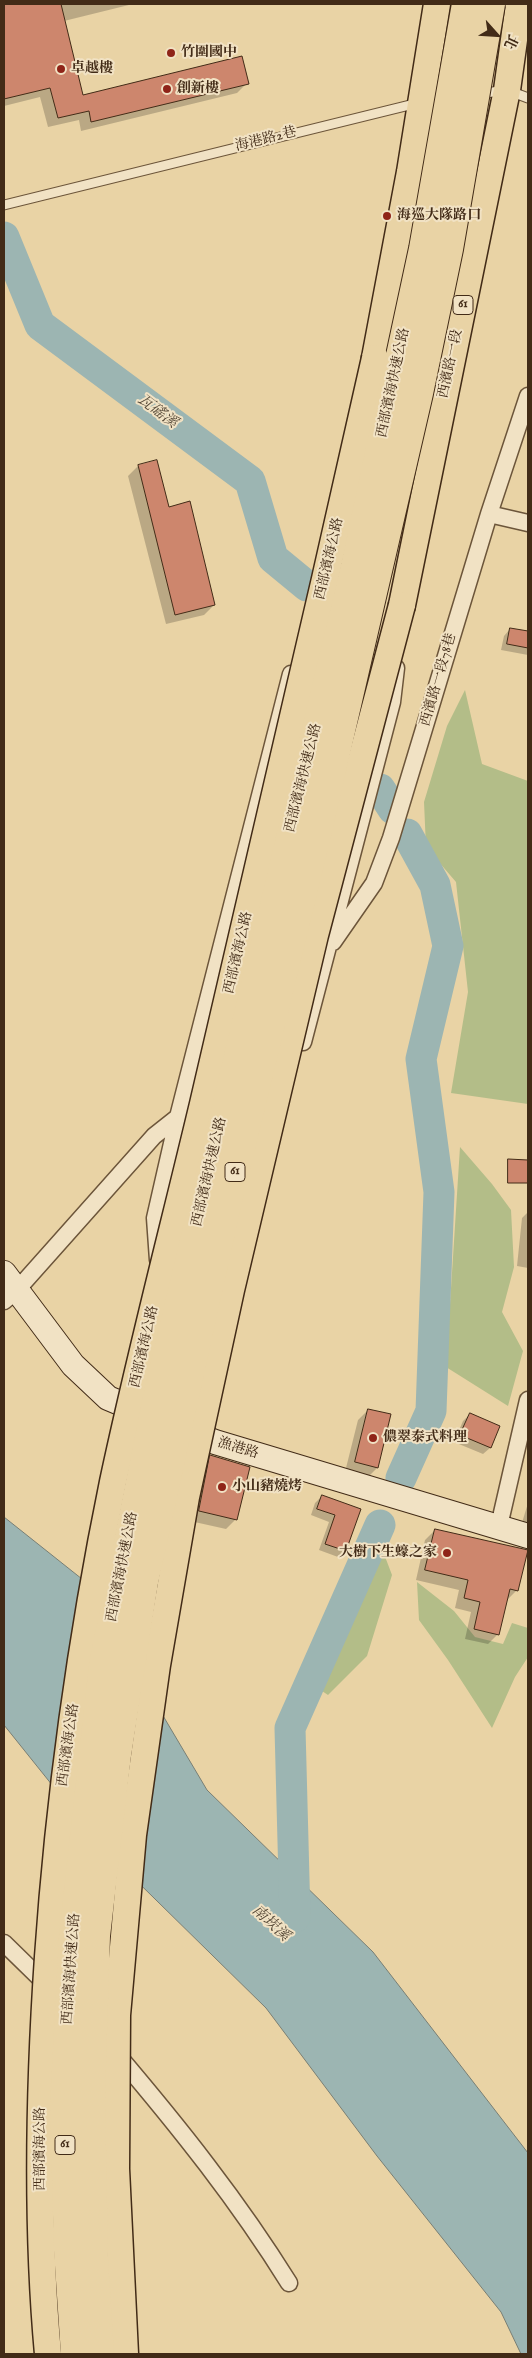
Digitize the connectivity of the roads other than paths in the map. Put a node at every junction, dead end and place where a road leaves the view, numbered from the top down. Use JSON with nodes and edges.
{"nodes":[{"id":1,"x":437,"y":4,"type":"edge"},
{"id":2,"x":466,"y":4,"type":"edge"},
{"id":3,"x":490,"y":4,"type":"edge"},
{"id":4,"x":519,"y":4,"type":"edge"},
{"id":5,"x":518,"y":94,"type":"edge"},
{"id":6,"x":431,"y":100,"type":"junction"},
{"id":7,"x":4,"y":205,"type":"edge"},
{"id":8,"x":375,"y":358,"type":"junction"},
{"id":9,"x":528,"y":396,"type":"edge"},
{"id":10,"x":489,"y":514,"type":"junction"},
{"id":11,"x":528,"y":523,"type":"edge"},
{"id":12,"x":402,"y":605,"type":"junction"},
{"id":13,"x":326,"y":953,"type":"junction"},
{"id":14,"x":178,"y":1117,"type":"junction"},
{"id":15,"x":8,"y":1288,"type":"edge"},
{"id":16,"x":528,"y":1400,"type":"edge"},
{"id":17,"x":141,"y":1412,"type":"junction"},
{"id":18,"x":184,"y":1430,"type":"junction"},
{"id":19,"x":500,"y":1526,"type":"junction"},
{"id":20,"x":528,"y":1536,"type":"edge"},
{"id":21,"x":4,"y":1944,"type":"edge"},
{"id":22,"x":289,"y":2283,"type":"dead end"},
{"id":23,"x":48,"y":2354,"type":"edge"},
{"id":24,"x":75,"y":2354,"type":"edge"},
{"id":25,"x":100,"y":2354,"type":"edge"},
{"id":26,"x":125,"y":2354,"type":"edge"}],
"edges":[{"from":1,"to":6,"type":"main road","number":"61"},
{"from":2,"to":24,"type":"highway","name":"西部濱海快速公路","number":"61","bridge":true},
{"from":3,"to":25,"type":"highway","name":"西部濱海快速公路","number":"61","bridge":true},
{"from":4,"to":5,"type":"main road","name":"西濱路一段","number":"61"},
{"from":5,"to":6,"type":"lane","name":"海港路2巷"},
{"from":5,"to":12,"type":"main road","name":"西濱路一段","number":"61"},
{"from":6,"to":7,"type":"lane","name":"海港路2巷"},
{"from":6,"to":8,"type":"main road","number":"61"},
{"from":8,"to":14,"type":"street"},
{"from":8,"to":23,"type":"main road","name":"西部濱海公路","number":"61","bridge":true},
{"from":9,"to":10,"type":"street","name":"西濱路一段78巷"},
{"from":10,"to":11,"type":"street"},
{"from":10,"to":13,"type":"street","name":"西濱路一段78巷"},
{"from":12,"to":13,"type":"street"},
{"from":12,"to":26,"type":"main road","number":"61","bridge":true},
{"from":13,"to":18,"type":"street"},
{"from":14,"to":15,"type":"street"},
{"from":14,"to":17,"type":"street"},
{"from":15,"to":17,"type":"street","name":"漁港路"},
{"from":16,"to":19,"type":"street"},
{"from":17,"to":18,"type":"street","name":"漁港路"},
{"from":18,"to":19,"type":"street","name":"漁港路"},
{"from":19,"to":20,"type":"street","name":"漁港路"},
{"from":21,"to":22,"type":"street"}]}
